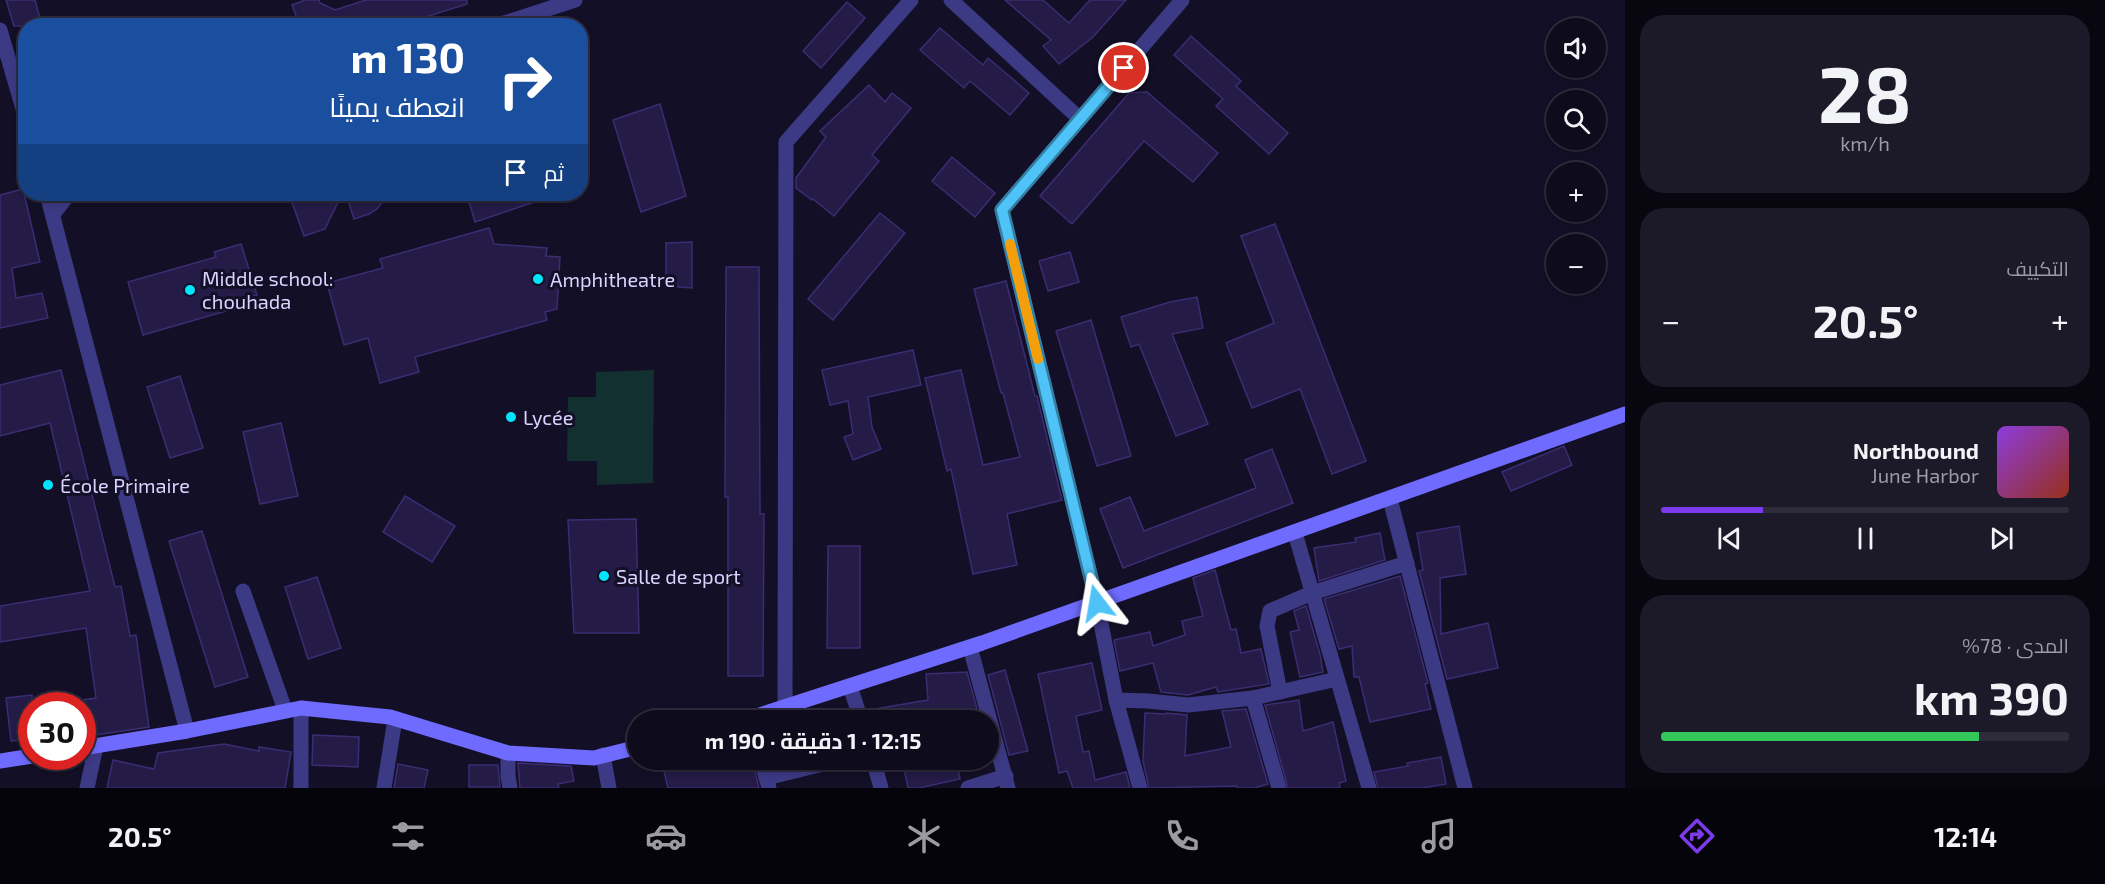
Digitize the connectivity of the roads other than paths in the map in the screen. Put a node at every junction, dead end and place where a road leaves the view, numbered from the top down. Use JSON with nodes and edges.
{"nodes":[{"id":1,"x":575,"y":0,"type":"edge"},
{"id":2,"x":911,"y":0,"type":"edge"},
{"id":3,"x":951,"y":0,"type":"edge"},
{"id":4,"x":1182,"y":0,"type":"edge"},
{"id":5,"x":520,"y":18,"type":"edge"},
{"id":6,"x":0,"y":30,"type":"edge"},
{"id":7,"x":18,"y":92,"type":"edge"},
{"id":8,"x":1080,"y":119,"type":"junction"},
{"id":9,"x":49,"y":201,"type":"edge"},
{"id":10,"x":63,"y":201,"type":"edge"},
{"id":11,"x":53,"y":214,"type":"junction"},
{"id":12,"x":1625,"y":414,"type":"edge"},
{"id":13,"x":1390,"y":499,"type":"junction"},
{"id":14,"x":1295,"y":533,"type":"junction"},
{"id":15,"x":1407,"y":564,"type":"junction"},
{"id":16,"x":243,"y":591,"type":"dead end"},
{"id":17,"x":1312,"y":593,"type":"junction"},
{"id":18,"x":1097,"y":603,"type":"junction"},
{"id":19,"x":970,"y":647,"type":"junction"},
{"id":20,"x":1337,"y":679,"type":"junction"},
{"id":21,"x":850,"y":686,"type":"junction"},
{"id":22,"x":1280,"y":692,"type":"junction"},
{"id":23,"x":1253,"y":698,"type":"junction"},
{"id":24,"x":1116,"y":700,"type":"junction"},
{"id":25,"x":784,"y":707,"type":"junction"},
{"id":26,"x":301,"y":708,"type":"junction"},
{"id":27,"x":285,"y":710,"type":"junction"},
{"id":28,"x":776,"y":710,"type":"edge"},
{"id":29,"x":858,"y":710,"type":"edge"},
{"id":30,"x":396,"y":718,"type":"junction"},
{"id":31,"x":187,"y":731,"type":"junction"},
{"id":32,"x":96,"y":746,"type":"edge"},
{"id":33,"x":627,"y":750,"type":"edge"},
{"id":34,"x":508,"y":753,"type":"junction"},
{"id":35,"x":598,"y":757,"type":"junction"},
{"id":36,"x":18,"y":758,"type":"edge"},
{"id":37,"x":0,"y":761,"type":"edge"},
{"id":38,"x":88,"y":770,"type":"edge"},
{"id":39,"x":809,"y":770,"type":"edge"},
{"id":40,"x":876,"y":770,"type":"edge"},
{"id":41,"x":1007,"y":782,"type":"edge"},
{"id":42,"x":767,"y":783,"type":"edge"},
{"id":43,"x":87,"y":788,"type":"edge"},
{"id":44,"x":301,"y":788,"type":"edge"},
{"id":45,"x":384,"y":788,"type":"edge"},
{"id":46,"x":510,"y":788,"type":"edge"},
{"id":47,"x":599,"y":788,"type":"edge"},
{"id":48,"x":609,"y":788,"type":"edge"},
{"id":49,"x":881,"y":788,"type":"edge"},
{"id":50,"x":968,"y":788,"type":"edge"},
{"id":51,"x":1140,"y":788,"type":"edge"},
{"id":52,"x":1279,"y":788,"type":"edge"},
{"id":53,"x":1369,"y":788,"type":"edge"},
{"id":54,"x":1465,"y":788,"type":"edge"}],
"edges":[{"from":1,"to":5,"type":"street"},
{"from":2,"to":25,"type":"street"},
{"from":3,"to":8,"type":"street"},
{"from":4,"to":8,"type":"street"},
{"from":6,"to":7,"type":"street"},
{"from":8,"to":18,"type":"street"},
{"from":9,"to":11,"type":"street"},
{"from":10,"to":11,"type":"street"},
{"from":11,"to":31,"type":"street"},
{"from":12,"to":13,"type":"main road"},
{"from":13,"to":14,"type":"main road"},
{"from":13,"to":15,"type":"street"},
{"from":14,"to":17,"type":"street"},
{"from":14,"to":18,"type":"main road"},
{"from":15,"to":17,"type":"street"},
{"from":15,"to":54,"type":"street"},
{"from":16,"to":27,"type":"street"},
{"from":17,"to":20,"type":"street"},
{"from":17,"to":22,"type":"street"},
{"from":18,"to":19,"type":"main road"},
{"from":18,"to":24,"type":"street"},
{"from":19,"to":21,"type":"main road"},
{"from":19,"to":41,"type":"street"},
{"from":20,"to":22,"type":"street"},
{"from":20,"to":53,"type":"street"},
{"from":21,"to":25,"type":"main road"},
{"from":21,"to":29,"type":"street"},
{"from":22,"to":23,"type":"street"},
{"from":23,"to":24,"type":"street"},
{"from":23,"to":52,"type":"street"},
{"from":24,"to":51,"type":"street"},
{"from":25,"to":28,"type":"main road"},
{"from":26,"to":27,"type":"main road"},
{"from":26,"to":30,"type":"main road"},
{"from":26,"to":44,"type":"street"},
{"from":27,"to":31,"type":"main road"},
{"from":30,"to":34,"type":"main road"},
{"from":30,"to":45,"type":"street"},
{"from":31,"to":32,"type":"main road"},
{"from":33,"to":35,"type":"main road"},
{"from":34,"to":35,"type":"main road"},
{"from":34,"to":46,"type":"street"},
{"from":35,"to":47,"type":"street"},
{"from":35,"to":48,"type":"street"},
{"from":36,"to":37,"type":"main road"},
{"from":38,"to":43,"type":"street"},
{"from":39,"to":42,"type":"street"},
{"from":40,"to":49,"type":"street"},
{"from":41,"to":50,"type":"street"}]}
